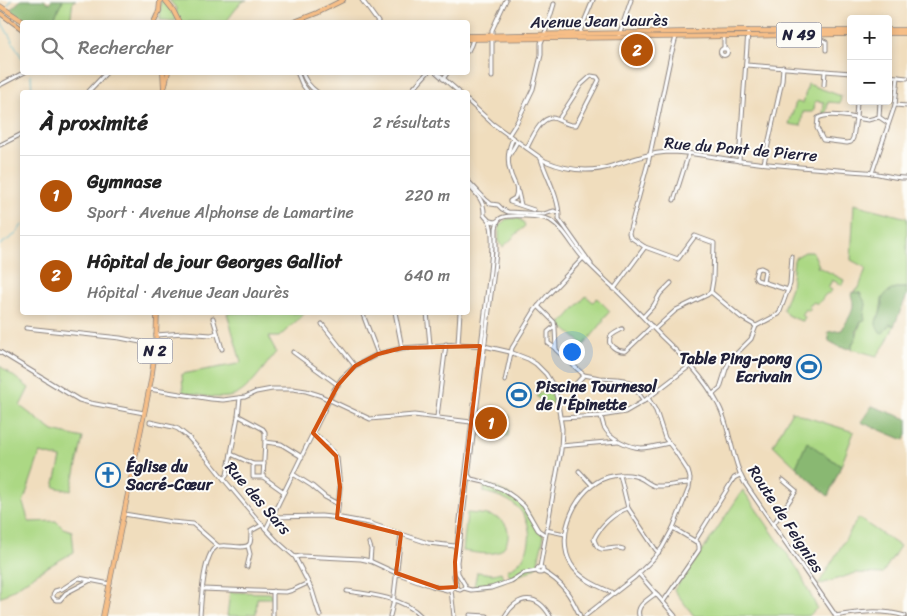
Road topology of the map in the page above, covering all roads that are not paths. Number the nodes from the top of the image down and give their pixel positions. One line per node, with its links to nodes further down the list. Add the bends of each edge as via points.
1 (160, 0): 13 (main road)
2 (165, 0): 14 (main road)
3 (343, 0): 11 (main road)
4 (362, 0): 17 (street)
5 (506, 0): 29 (street)
6 (593, 0): 25 (street)
7 (631, 0): 27 (street)
8 (554, 4): 26 (street)
9 (0, 6): 12 (main road)
10 (0, 13): 18 (main road)
11 (316, 14): 15 (main road); 16 (main road)
12 (21, 20)
13 (155, 20)
14 (178, 20)
15 (302, 20)
16 (307, 20)
17 (377, 20)
18 (20, 28)
19 (907, 31): 20 (main road)
20 (892, 32)
21 (847, 33): 23 (main road, Avenue Jean Jaurès / N 49)
22 (847, 33): 24 (main road, Avenue Jean Jaurès / N 49)
23 (748, 34): 24 (main road, Avenue Jean Jaurès / N 49); 27 (main road, Avenue Jean Jaurès / N 49); 28 (main road, Avenue Jean Jaurès / N 49); 34 (street)
24 (817, 34): 33 (street, via 826,42)
25 (579, 35): 26 (main road, Avenue Jean Jaurès / N 49); 27 (main road, Avenue Jean Jaurès / N 49)
26 (543, 36): 27 (main road, Avenue Jean Jaurès / N 49); 29 (main road, Avenue Jean Jaurès / N 49); 71 (street, via 533,89)
27 (619, 36): 30 (main road, Avenue Jean Jaurès / N 49)
28 (724, 36): 30 (main road, Avenue Jean Jaurès / N 49); 32 (street)
29 (492, 37): 31 (main road, Avenue Jean Jaurès / N 49); 48 (street)
30 (676, 37): 76 (street)
31 (470, 38)
32 (724, 49)
33 (826, 50)
34 (746, 65): 35 (street); 79 (street)
35 (783, 68): 36 (street); 82 (street)
36 (825, 70): 37 (street); 53 (street)
37 (847, 72)
38 (20, 74): 52 (street)
39 (104, 75): 54 (street)
40 (163, 75): 55 (main road)
41 (167, 75): 56 (main road)
42 (299, 75): 57 (street)
43 (303, 75): 58 (street)
44 (425, 75): 59 (street)
45 (439, 75): 51 (street)
46 (446, 75): 51 (street)
47 (892, 76): 49 (street)
48 (492, 77)
49 (898, 77): 50 (street); 62 (street)
50 (907, 78)
51 (443, 79): 60 (street)
52 (0, 84)
53 (824, 85)
54 (90, 90)
55 (164, 90)
56 (164, 90)
57 (306, 90)
58 (315, 90)
59 (412, 90)
60 (456, 90)
61 (470, 103): 71 (street)
62 (894, 104): 65 (street); 69 (street)
63 (857, 105): 67 (street)
64 (880, 105): 66 (street)
65 (907, 106)
66 (879, 116): 67 (street, via 868,120); 69 (street)
67 (856, 118): 67 (street, via 851,142 823,140 817,128 820,116)
68 (558, 120): 68 (street, via 576,125 599,80 597,77 591,76 581,85); 75 (street, via 545,120)
69 (888, 123): 84 (street)
70 (20, 135): 74 (street)
71 (508, 136): 72 (street)
72 (513, 139): 73 (street); 78 (street)
73 (517, 142): 75 (street); 78 (street)
74 (0, 145)
75 (527, 148): 80 (street)
76 (649, 154): 77 (street, Rue du Pont de Pierre); 81 (street, Rue du Pont de Pierre, via 596,169); 103 (street, via 629,233)
77 (689, 154): 79 (street, Rue du Pont de Pierre); 89 (street)
78 (509, 157): 88 (street, via 510,172)
79 (739, 161): 82 (street, Rue du Pont de Pierre)
80 (544, 162): 81 (street, Rue du Pont de Pierre); 83 (street)
81 (552, 164): 83 (street)
82 (764, 164): 84 (street, Rue du Pont de Pierre)
83 (546, 169): 90 (street)
84 (872, 173): 85 (street, Rue du Pont de Pierre)
85 (907, 178)
86 (470, 183): 91 (street)
87 (470, 187): 94 (street)
88 (517, 189): 92 (street); 92 (street, via 515,198 510,201)
89 (674, 200)
90 (556, 201): 96 (street); 97 (street)
91 (491, 204): 93 (street); 94 (street)
92 (522, 206): 95 (street)
93 (502, 209): 96 (street, via 508,212); 98 (street)
94 (485, 210): 101 (street, via 485,218)
95 (534, 210)
96 (552, 212): 97 (street); 99 (street)
97 (558, 213): 100 (street)
98 (500, 219): 99 (street, via 509,216); 101 (street); 131 (street, via 496,228 496,252)
99 (549, 219): 102 (street)
100 (559, 219): 102 (street); 105 (street, Route de Feignies)
101 (489, 221): 131 (street, via 492,251)
102 (555, 222): 105 (street, Route de Feignies)
103 (645, 247): 108 (street); 110 (street, via 678,259 695,236 714,244)
104 (792, 256): 109 (street)
105 (584, 257): 108 (street, Route de Feignies); 111 (street)
106 (763, 282): 106 (street, via 756,280 758,268 765,270); 109 (street)
107 (671, 283): 117 (street)
108 (614, 288): 117 (street, Route de Feignies)
109 (788, 290): 121 (street, via 779,314)
110 (711, 292): 121 (street); 122 (street, via 676,310)
111 (538, 306): 120 (street); 137 (street)
112 (157, 315): 126 (main road, N 2)
113 (363, 315): 138 (street)
114 (396, 315): 132 (street)
115 (427, 315): 130 (street)
116 (460, 315): 129 (street)
117 (643, 317): 122 (street, Route de Feignies)
118 (213, 318): 125 (street)
119 (322, 324): 140 (street)
120 (555, 326): 134 (street); 134 (street, via 548,332 548,344)
121 (756, 326): 146 (street, via 751,339 730,360 720,388)
122 (654, 327): 124 (street, via 622,352 610,341); 139 (street, Route de Feignies)
123 (26, 328): 127 (street)
124 (622, 329)
125 (217, 334): 126 (street); 133 (street)
126 (156, 335): 127 (main road, N 2)
127 (156, 344): 145 (main road, N 2)
128 (446, 344): 129 (street); 130 (street); 154 (street)
129 (458, 344): 131 (street)
130 (430, 345): 132 (street)
131 (482, 346): 137 (street); 157 (street)
132 (402, 348): 138 (street)
133 (222, 349)
134 (556, 350): 141 (street)
135 (0, 352): 151 (street, via 79,400)
136 (293, 352): 143 (street)
137 (510, 352): 142 (street); 155 (street, via 528,359 546,374 556,393)
138 (378, 354): 140 (street)
139 (691, 365): 146 (street, Route de Feignies); 148 (street)
140 (355, 366): 143 (street)
141 (584, 375): 144 (street); 150 (street, via 624,380 632,384)
142 (505, 381)
143 (338, 384): 149 (street)
144 (573, 387)
145 (149, 390): 147 (street, via 210,399); 151 (main road, N 2)
146 (712, 395): 170 (street, Route de Feignies, via 722,412)
147 (240, 398): 149 (street, via 283,388 306,391); 152 (street)
148 (648, 398): 150 (street); 161 (street)
149 (329, 400): 154 (street, via 370,419 414,415); 158 (street)
150 (644, 401): 153 (street, via 626,412)
151 (144, 413): 181 (main road, N 2)
152 (238, 416): 160 (street, via 263,429); 163 (street)
153 (601, 416): 155 (street); 159 (street, via 604,427)
154 (437, 417): 157 (street)
155 (560, 418): 162 (street)
156 (150, 422): 174 (street, Rue des Sars, via 178,429)
157 (473, 422): 168 (street); 172 (street)
158 (313, 433): 164 (street); 179 (street, via 336,455 340,487)
159 (618, 441): 161 (street, via 642,448); 162 (street)
160 (265, 442): 164 (street, via 279,443); 166 (street)
161 (668, 443): 176 (street, via 687,469)
162 (561, 446): 189 (street)
163 (231, 454): 165 (street); 174 (street)
164 (302, 457): 169 (street)
165 (253, 464): 166 (street); 173 (street, via 253,477)
166 (264, 464): 173 (street)
167 (579, 471): 177 (street)
168 (465, 472): 172 (street); 212 (street, via 454,576)
169 (293, 474): 178 (street); 179 (street)
170 (740, 474): 185 (street, Route de Feignies); 192 (street, via 734,478)
171 (620, 475): 176 (street, via 637,476 656,486); 177 (street); 180 (street)
172 (468, 476): 186 (street, via 502,489 515,498 524,506); 208 (street, via 457,567)
173 (263, 477): 178 (street)
174 (224, 479): 184 (street, Rue des Sars)
175 (783, 480): 185 (street, via 796,491)
176 (690, 483): 187 (street)
177 (592, 485): 191 (street, via 577,501)
178 (284, 492): 182 (street)
179 (338, 504): 183 (street)
180 (628, 508): 197 (street, via 613,516 594,539 602,550); 198 (street)
181 (124, 514): 194 (street, via 193,524); 211 (main road, N 2)
182 (273, 517): 183 (street); 188 (street)
183 (337, 518): 190 (street, via 369,523)
184 (262, 525): 188 (street, Rue des Sars); 195 (street, via 251,531)
185 (773, 525): 240 (street, Route de Feignies)
186 (536, 527): 189 (street); 189 (street, via 540,532)
187 (673, 528): 192 (street); 198 (street)
188 (266, 529): 199 (street, Rue des Sars)
189 (545, 530): 191 (street); 202 (street)
190 (401, 534): 196 (street, via 428,543); 205 (street)
191 (564, 534): 221 (street, via 566,554 572,566 585,578)
192 (695, 541): 224 (street, via 700,546 699,550)
193 (369, 543): 200 (street)
194 (218, 546): 195 (street); 215 (street, via 210,556)
195 (248, 546): 201 (street)
196 (455, 546)
197 (623, 549)
198 (659, 552): 206 (street)
199 (295, 557): 200 (street); 209 (street, Rue des Sars)
200 (370, 561): 205 (street)
201 (247, 567)
202 (540, 567): 203 (street); 204 (street)
203 (537, 571): 204 (street); 213 (street, via 491,588)
204 (542, 571): 236 (street, via 563,585)
205 (396, 573): 216 (street); 223 (street)
206 (639, 574): 220 (street); 221 (street)
207 (89, 581): 210 (street); 214 (street, via 79,578); 222 (street)
208 (463, 581): 212 (street); 213 (street)
209 (308, 582): 217 (street, via 294,590); 229 (street, Rue des Sars)
210 (102, 583): 211 (street); 219 (street)
211 (110, 584): 219 (main road, N 2)
212 (456, 585): 213 (street, via 459,589); 216 (street)
213 (464, 588)
214 (59, 589): 222 (street); 222 (street, via 53,593 54,599 60,600)
215 (202, 589): 217 (street); 227 (street)
216 (451, 590): 232 (street)
217 (273, 591): 228 (street)
218 (347, 591): 223 (street)
219 (108, 592): 226 (main road, N 2)
220 (656, 593): 224 (street); 238 (street, via 638,609)
221 (613, 594): 237 (street)
222 (64, 595)
223 (393, 601): 230 (street); 231 (street, via 414,609)
224 (663, 602): 239 (street)
225 (470, 615): 233 (street)
226 (103, 616)
227 (200, 616)
228 (273, 616)
229 (320, 616)
230 (390, 616)
231 (421, 616)
232 (454, 616)
233 (487, 616)
234 (505, 616): 235 (street, via 519,601 532,600 544,606)
235 (550, 616)
236 (580, 616)
237 (585, 616)
238 (639, 616)
239 (675, 616)
240 (836, 616): 241 (street, via 867,611)
241 (905, 616)

